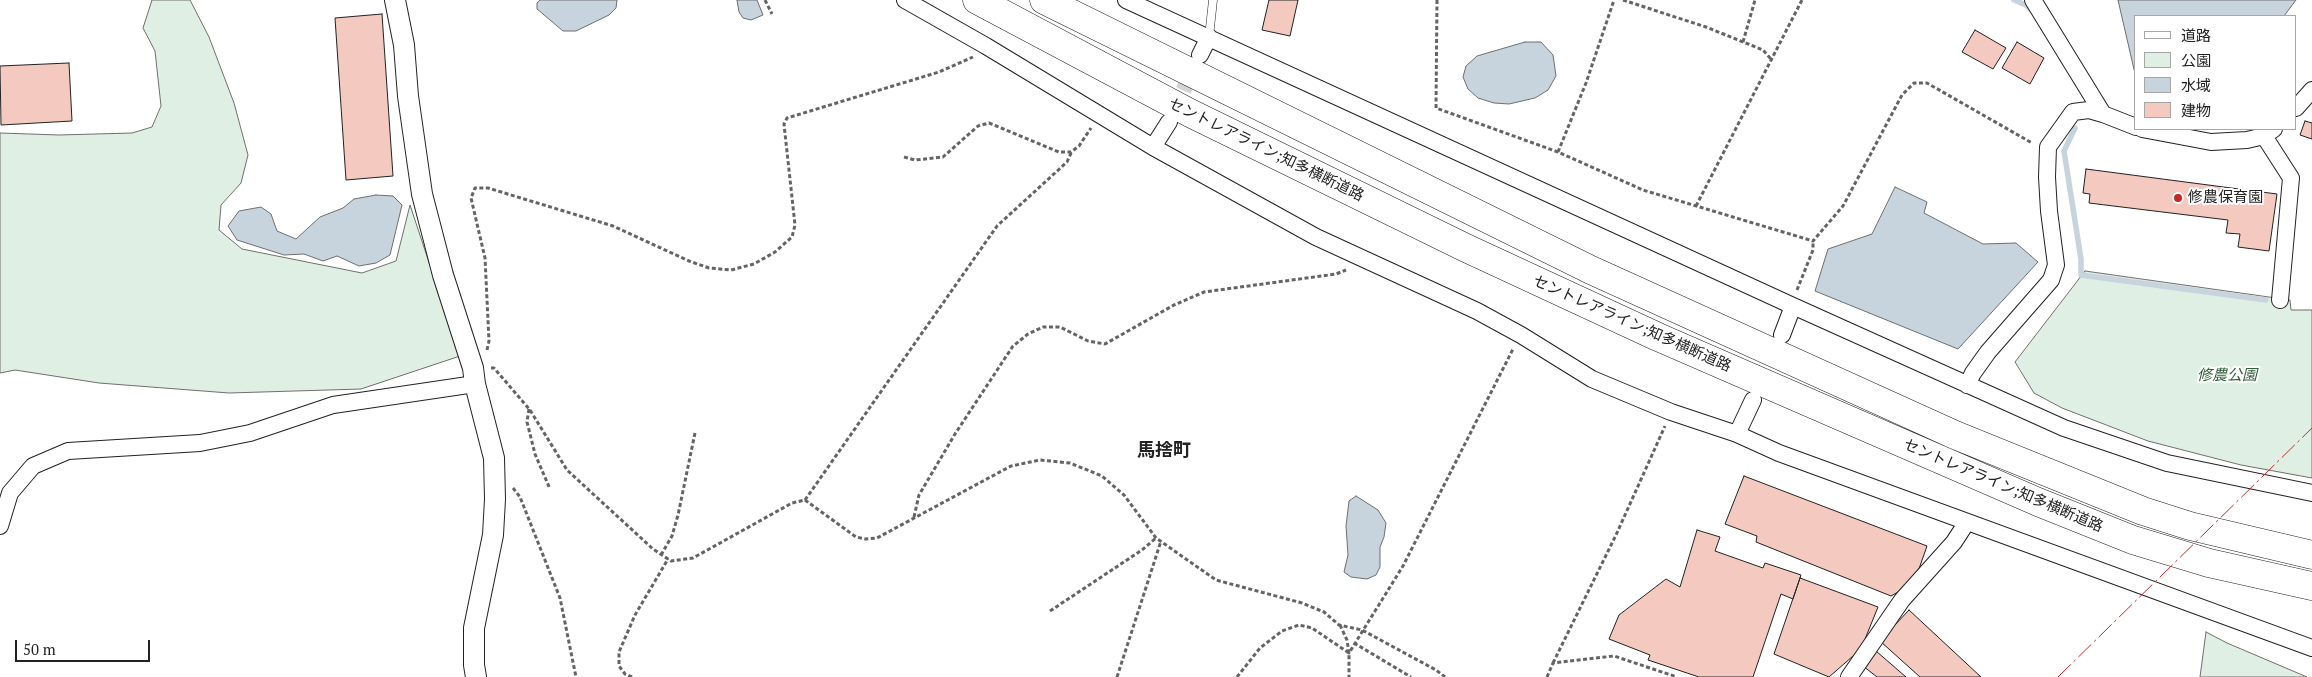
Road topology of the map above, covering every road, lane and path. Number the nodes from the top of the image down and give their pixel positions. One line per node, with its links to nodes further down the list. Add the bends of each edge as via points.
1 (395, 0): 40 (street, via 404,45 422,194 443,275)
2 (765, 0): 14 (path)
3 (905, 0): 17 (street)
4 (977, 0): 52 (highway, セントレアライン;知多横断道路, via 1190,114 1466,248 1658,337)
5 (1044, 0): 51 (highway, セントレアライン;知多横断道路, via 1600,274 1955,435)
6 (1126, 0): 15 (street)
7 (1213, 0): 15 (lane)
8 (1437, 0): 31 (path, via 1436,108)
9 (1614, 0): 31 (path, via 1586,84)
10 (1623, 0): 16 (path)
11 (1755, 0): 16 (path)
12 (1802, 0): 19 (path)
13 (2033, 0): 23 (street)
14 (772, 14)
15 (1209, 37): 18 (street); 37 (street)
16 (1743, 42): 19 (path, via 1762,50)
17 (986, 46): 22 (street); 40 (path, via 970,59 939,72 787,118 784,124 795,225 792,237 754,264 730,270 709,268 613,226 488,188 474,188 471,198 485,258 489,341)
18 (1200, 55)
19 (1771, 59): 33 (path)
20 (2312, 90): 21 (street)
21 (2297, 107)
22 (1098, 114): 28 (street); 30 (path, via 1087,136)
23 (2103, 114): 25 (street); 29 (street, via 2089,110 2073,112)
24 (1169, 122): 28 (street)
25 (2134, 125)
26 (2147, 130): 27 (street, via 2211,142 2247,140)
27 (2269, 132): 36 (street, via 2291,178)
28 (1153, 147): 35 (street, via 1316,238)
29 (2048, 147): 34 (path, via 2040,147 1927,84 1914,83 1902,95 1843,206); 41 (street, via 2048,203 2056,265 2051,280 1988,352)
30 (1072, 151): 32 (path, via 1059,152 989,123 978,126 943,157); 50 (path, via 1067,162 997,226)
31 (1558, 152): 33 (path, via 1643,190)
32 (904, 158)
33 (1696, 206): 34 (path)
34 (1813, 241): 37 (path, via 1813,250)
35 (1358, 257): 38 (street); 53 (path, via 1349,268 1336,274 1204,292 1105,344 1088,342 1060,327 1044,327 1028,334 1013,346 955,434 919,495)
36 (2280, 300)
37 (1793, 306): 39 (street); 41 (street)
38 (1521, 335): 44 (street, via 1592,379); 66 (path, via 1403,566)
39 (1782, 335)
40 (477, 373): 43 (path, via 494,368); 47 (street); 55 (street, via 333,405 250,433 200,443 68,451 33,466 10,493)
41 (1967, 385): 49 (street, via 2064,428 2167,462)
42 (1753, 400): 46 (street)
43 (529, 408): 48 (path, via 527,422 534,454); 60 (path, via 567,470)
44 (1671, 412): 46 (street); 70 (path, via 1616,535)
45 (696, 433): 60 (path, via 672,536)
46 (1737, 434): 54 (street, via 1779,453)
47 (494, 458): 71 (street, via 493,535 474,628); 72 (path, via 520,497 560,598)
48 (550, 489)
49 (2312, 493)
50 (804, 500): 53 (path, via 856,537 866,539 877,538); 61 (path, via 792,503 693,558)
51 (2143, 511): 57 (highway, via 2163,506); 59 (highway, セントレアライン;知多横断道路, via 2209,531)
52 (2072, 517): 62 (highway, セントレアライン;知多横断道路, via 2209,563); 63 (highway, via 2087,540 2200,576)
53 (914, 518): 56 (path, via 1011,466 1040,460 1070,463 1102,476 1124,495)
54 (1967, 522): 68 (street); 81 (street, via 1954,542 1902,600)
55 (0, 526)
56 (1156, 538): 58 (path); 64 (path)
57 (2312, 539)
58 (1161, 541): 65 (path, via 1216,580 1302,603 1324,612); 74 (path)
59 (2312, 554)
60 (661, 555): 61 (path)
61 (668, 559): 73 (path, via 635,615 619,652 619,666)
62 (2312, 586)
63 (2312, 604)
64 (1050, 611)
65 (1339, 625): 66 (path); 69 (path)
66 (1362, 630): 67 (path); 78 (path)
67 (1354, 644): 69 (path); 77 (path)
68 (2312, 648)
69 (1349, 653): 75 (path, via 1312,628 1299,625 1282,631 1260,648); 76 (path)
70 (1553, 663): 79 (path); 80 (path, via 1614,656)
71 (476, 677)
72 (576, 677)
73 (632, 677)
74 (1117, 677)
75 (1237, 677)
76 (1349, 677)
77 (1411, 677)
78 (1445, 677)
79 (1547, 677)
80 (1677, 677)
81 (1850, 677)

